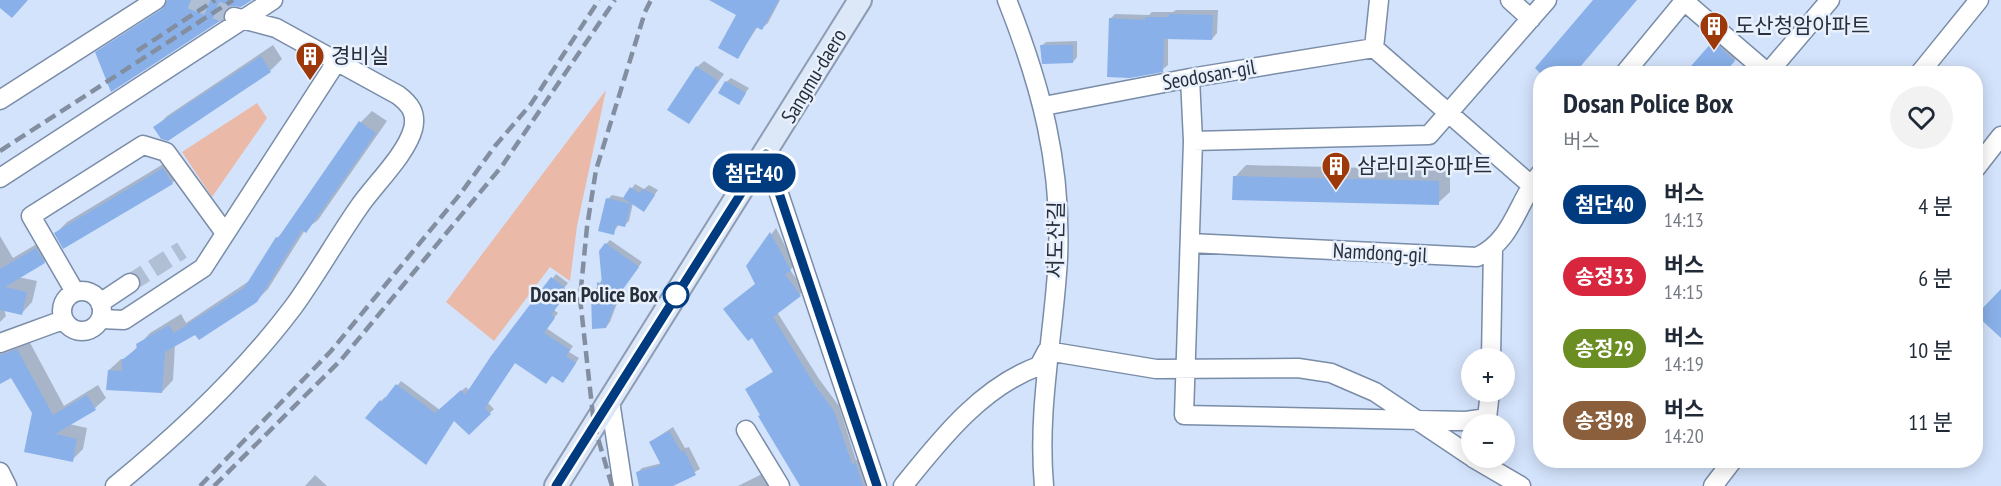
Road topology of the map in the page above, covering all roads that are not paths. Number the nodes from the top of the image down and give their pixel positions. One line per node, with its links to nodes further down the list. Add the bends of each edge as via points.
1 (156, 0): 20 (street)
2 (273, 0): 11 (street)
3 (860, 0): 25 (main road, Sangmu-daero)
4 (1007, 0): 21 (street, 서도산길)
5 (1379, 0): 13 (street)
6 (1510, 0): 12 (street)
7 (1547, 0): 12 (street)
8 (1684, 0): 15 (street); 16 (street)
9 (1830, 0): 17 (street)
10 (1980, 0): 18 (street)
11 (239, 18): 14 (street, via 276,28); 27 (street)
12 (1532, 19): 22 (street)
13 (1374, 48): 19 (street, Seodosan-gil); 22 (street)
14 (337, 60): 30 (street); 50 (street, via 408,102 414,118 408,141 294,305 247,364 161,448)
15 (1630, 66)
16 (1760, 66)
17 (1774, 66)
18 (1926, 66)
19 (1190, 78): 21 (street, Seodosan-gil); 23 (street)
20 (0, 100)
21 (1044, 106): 39 (street, 서도산길, via 1053,156 1058,258)
22 (1450, 113): 23 (street, via 1429,135); 28 (street)
23 (1193, 141): 31 (street)
24 (1999, 142): 26 (street)
25 (766, 154): 41 (main road, Sangmu-daero); 54 (street)
26 (1983, 160)
27 (0, 178)
28 (1533, 181)
29 (1533, 190): 32 (street)
30 (225, 233): 34 (street, via 166,152 143,145 31,216); 35 (street, via 203,268 124,320)
31 (1190, 243): 32 (street, Namdong-gil, via 1477,258); 40 (street)
32 (1493, 249): 38 (street)
33 (130, 284): 35 (street)
34 (75, 292): 35 (street, via 88,292); 36 (street, via 64,300)
35 (100, 311): 36 (street, via 97,325 85,332 72,329)
36 (63, 320): 37 (street)
37 (0, 343)
38 (1491, 348)
39 (1047, 351): 40 (street); 55 (street, via 1039,366 1010,379 952,428); 56 (street, 서도산길)
40 (1184, 371): 43 (street, via 1298,368 1331,373 1375,392); 43 (street, via 1184,415)
41 (610, 400): 51 (main road, Sangmu-daero); 52 (street)
42 (1489, 402): 43 (street, via 1487,418)
43 (1414, 420): 45 (street)
44 (746, 430): 53 (street)
45 (1461, 450)
46 (1491, 468): 57 (street)
47 (1728, 468): 58 (street)
48 (0, 472): 49 (street)
49 (7, 486)
50 (115, 486)
51 (556, 486)
52 (623, 486)
53 (780, 486)
54 (877, 486)
55 (903, 486)
56 (1044, 486)
57 (1521, 486)
58 (1713, 486)

